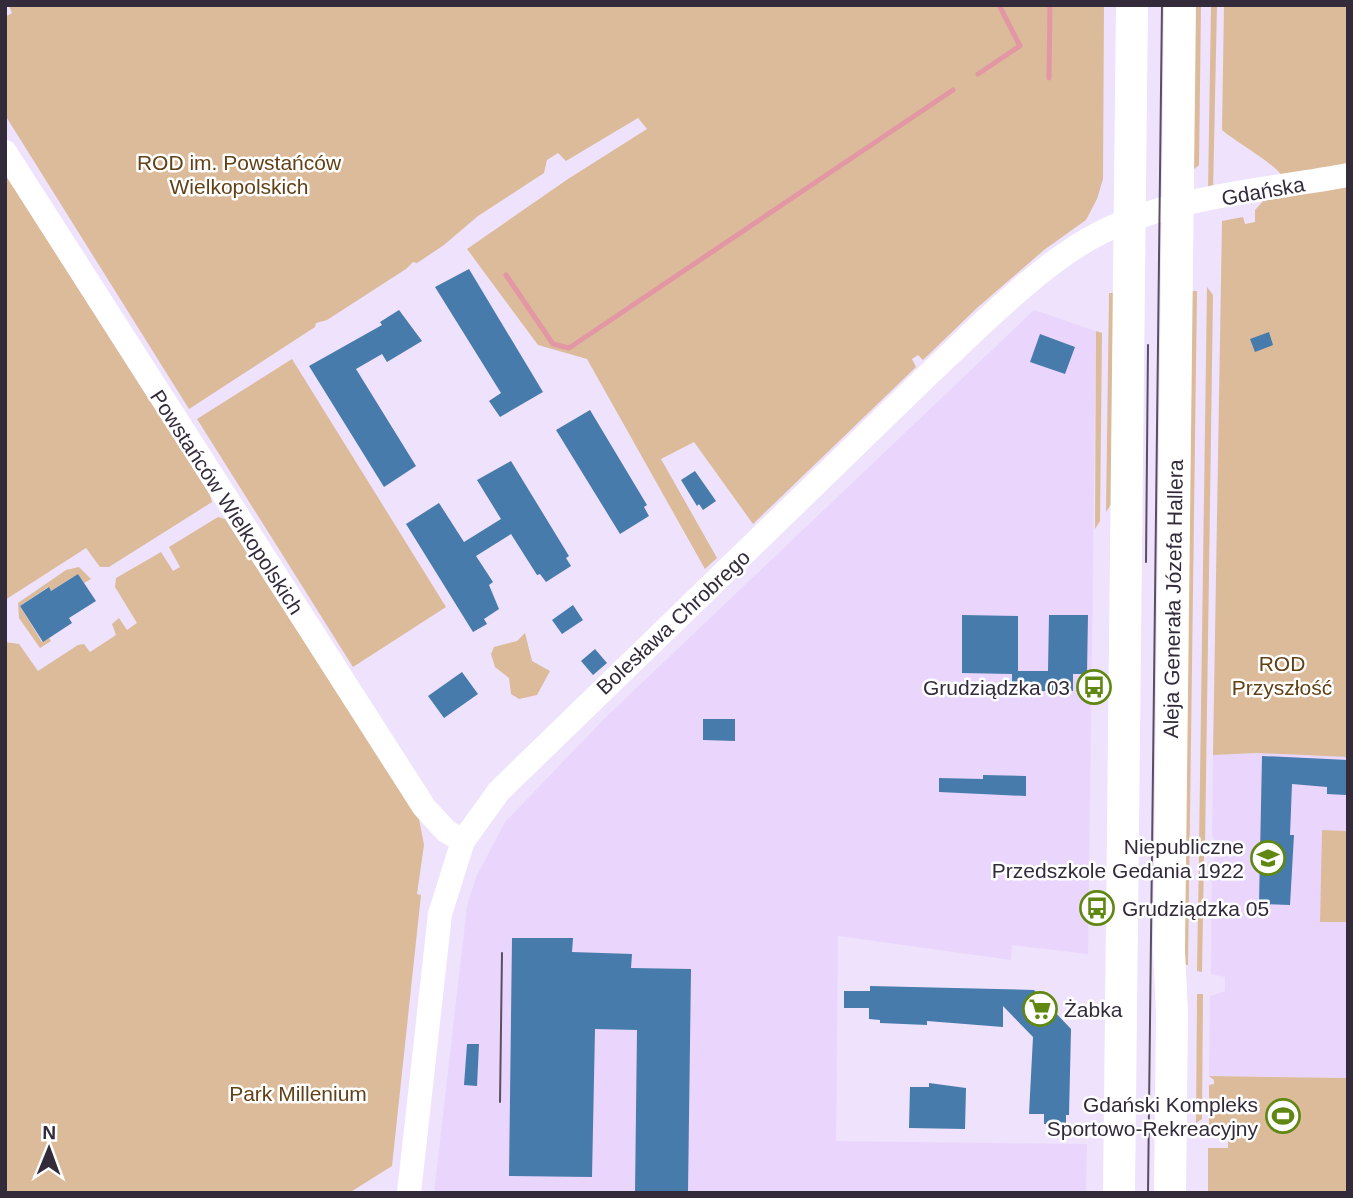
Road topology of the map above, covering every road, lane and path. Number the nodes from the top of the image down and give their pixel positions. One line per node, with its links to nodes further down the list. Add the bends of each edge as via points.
1 (1132, 5): 6 (main road)
2 (1180, 5): 5 (main road, Aleja Generała Józefa Hallera)
3 (5, 152): 11 (street, Powstańców Wielkopolskich, via 424,807 446,831)
4 (1348, 175): 5 (street, Gdańska)
5 (1178, 206): 6 (street, Bolesława Chrobrego); 8 (main road, Aleja Generała Józefa Hallera)
6 (1130, 220): 7 (main road); 11 (street, Bolesława Chrobrego, via 1084,242 988,318 499,791)
7 (1124, 758): 8 (main road); 9 (main road)
8 (1171, 758): 10 (main road, Aleja Generała Józefa Hallera)
9 (1124, 818): 10 (main road); 13 (main road)
10 (1170, 820): 14 (main road, Aleja Generała Józefa Hallera)
11 (463, 841): 12 (street, Bolesława Chrobrego, via 440,914)
12 (409, 1193)
13 (1119, 1193)
14 (1170, 1193)

